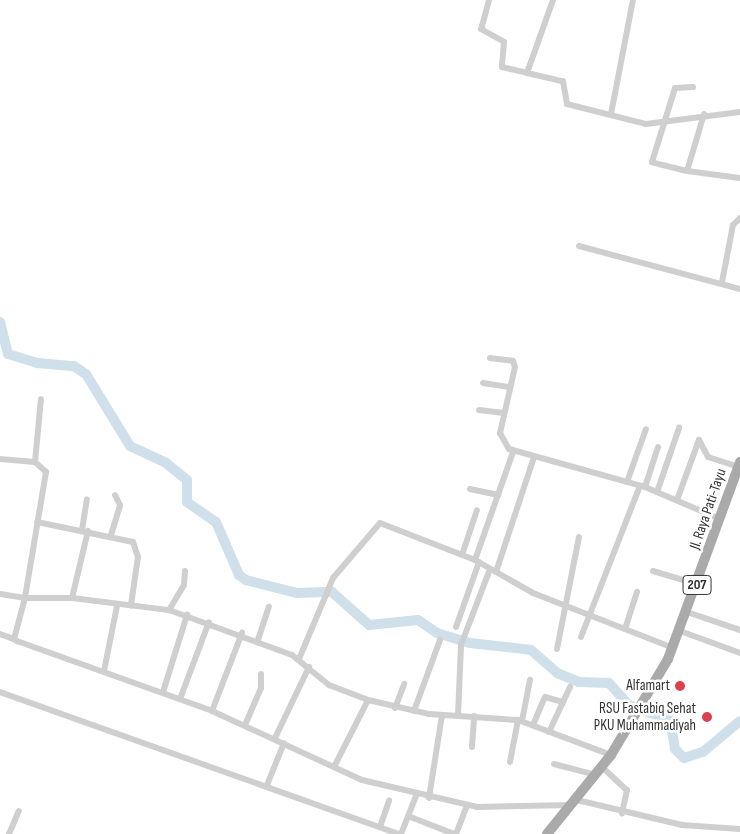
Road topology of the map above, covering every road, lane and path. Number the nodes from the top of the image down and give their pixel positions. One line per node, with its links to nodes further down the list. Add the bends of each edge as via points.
1 (489, 0): 4 (street, via 481,29 504,42 502,67)
2 (553, 0): 4 (street)
3 (633, 0): 7 (street)
4 (527, 73): 7 (street, via 564,82 567,104)
5 (693, 87): 9 (street, via 676,88)
6 (740, 112): 8 (street)
7 (611, 114): 9 (street, via 628,122)
8 (704, 114): 9 (street); 10 (street)
9 (666, 124): 10 (street, via 652,162)
10 (687, 171): 11 (street)
11 (740, 178)
12 (740, 218): 14 (street, via 733,225)
13 (579, 246): 14 (street)
14 (722, 282): 15 (street)
15 (740, 289)
16 (490, 358): 18 (street, via 515,363)
17 (483, 383): 18 (street)
18 (508, 387): 21 (street)
19 (41, 399): 28 (street)
20 (479, 410): 21 (street)
21 (504, 413): 25 (street, via 501,438)
22 (679, 428): 33 (street)
23 (646, 430): 30 (street)
24 (658, 447): 31 (street)
25 (513, 452): 26 (street); 35 (street)
26 (534, 456): 30 (street); 46 (street)
27 (0, 459): 28 (street)
28 (35, 462): 40 (street, via 46,472)
29 (739, 465): 37 (street, via 708,458 699,440); 39 (main road, Jl. Raya Pati-Tayu / 207)
30 (627, 482): 31 (street)
31 (643, 487): 33 (street); 60 (street)
32 (470, 489): 35 (street)
33 (657, 492): 37 (street)
34 (115, 495): 42 (street, via 120,504)
35 (498, 495): 45 (street)
36 (87, 499): 41 (street)
37 (677, 500): 39 (street)
38 (476, 510): 44 (street)
39 (720, 519): 49 (main road, Jl. Raya Pati-Tayu / 207)
40 (37, 522): 41 (street); 52 (street)
41 (85, 530): 42 (street); 53 (street)
42 (111, 535): 54 (street, via 133,542 138,551)
43 (579, 537): 55 (street)
44 (462, 555): 45 (street); 76 (street, via 380,523 333,578)
45 (477, 561): 46 (street); 63 (street)
46 (493, 570): 55 (street); 92 (street, via 462,641)
47 (185, 571): 58 (street, via 184,585)
48 (653, 571): 49 (street)
49 (697, 584): 59 (main road, Jl. Raya Pati-Tayu / 207)
50 (637, 592): 64 (street)
51 (0, 594): 52 (street)
52 (25, 598): 53 (street); 70 (street)
53 (72, 598): 56 (street)
54 (131, 605): 56 (street); 58 (street)
55 (563, 605): 60 (street); 74 (street)
56 (117, 606): 78 (street)
57 (269, 607): 71 (street)
58 (170, 610): 61 (street)
59 (687, 612): 65 (street); 66 (main road, Jl. Raya Pati-Tayu / 207)
60 (589, 614): 64 (street); 69 (street)
61 (187, 615): 62 (street); 84 (street)
62 (209, 622): 67 (street); 85 (street)
63 (456, 627)
64 (625, 629): 73 (street)
65 (740, 630)
66 (680, 631): 73 (main road, Jl. Raya Pati-Tayu / 207); 75 (street)
67 (242, 633): 71 (street); 89 (street)
68 (0, 634): 70 (street)
69 (581, 637)
70 (14, 638): 78 (street)
71 (258, 640): 76 (street)
72 (440, 640): 90 (street)
73 (673, 648): 101 (main road, Jl. Raya Pati-Tayu / 207)
74 (558, 649)
75 (740, 653)
76 (299, 659): 77 (street)
77 (309, 668): 86 (street, via 328,685); 98 (street)
78 (104, 671): 84 (street)
79 (261, 674): 95 (street, via 261,688)
80 (530, 680): 94 (street)
81 (404, 684): 88 (street)
82 (570, 687): 87 (street)
83 (0, 692): 106 (street)
84 (163, 692): 85 (street)
85 (180, 699): 89 (street)
86 (368, 700): 88 (street); 104 (street)
87 (563, 702): 96 (street, via 545,697); 97 (street)
88 (395, 708): 90 (street)
89 (212, 711): 95 (street)
90 (414, 711): 91 (street)
91 (442, 715): 92 (street); 108 (street)
92 (458, 715): 93 (street)
93 (474, 716): 94 (street); 100 (street)
94 (520, 720): 96 (street); 102 (street)
95 (245, 725): 98 (street)
96 (533, 725): 97 (street)
97 (549, 732): 101 (street)
98 (274, 738): 99 (street)
99 (284, 743): 104 (street); 106 (street)
100 (472, 747)
101 (611, 755): 105 (main road)
102 (510, 762)
103 (554, 764): 105 (street)
104 (334, 767): 107 (street)
105 (599, 771): 110 (main road); 113 (street, via 627,790)
106 (267, 786): 115 (street)
107 (416, 796): 108 (street); 114 (street)
108 (429, 798): 111 (street)
109 (389, 801): 115 (street)
110 (575, 802): 111 (street); 113 (street); 121 (main road)
111 (467, 806): 120 (street)
112 (19, 811): 118 (street)
113 (622, 813): 116 (street, via 682,825)
114 (408, 816): 119 (street); 120 (street)
115 (380, 827): 119 (street)
116 (727, 828): 117 (street); 122 (street)
117 (740, 829)
118 (9, 834)
119 (400, 834)
120 (455, 834)
121 (547, 834)
122 (740, 834)

